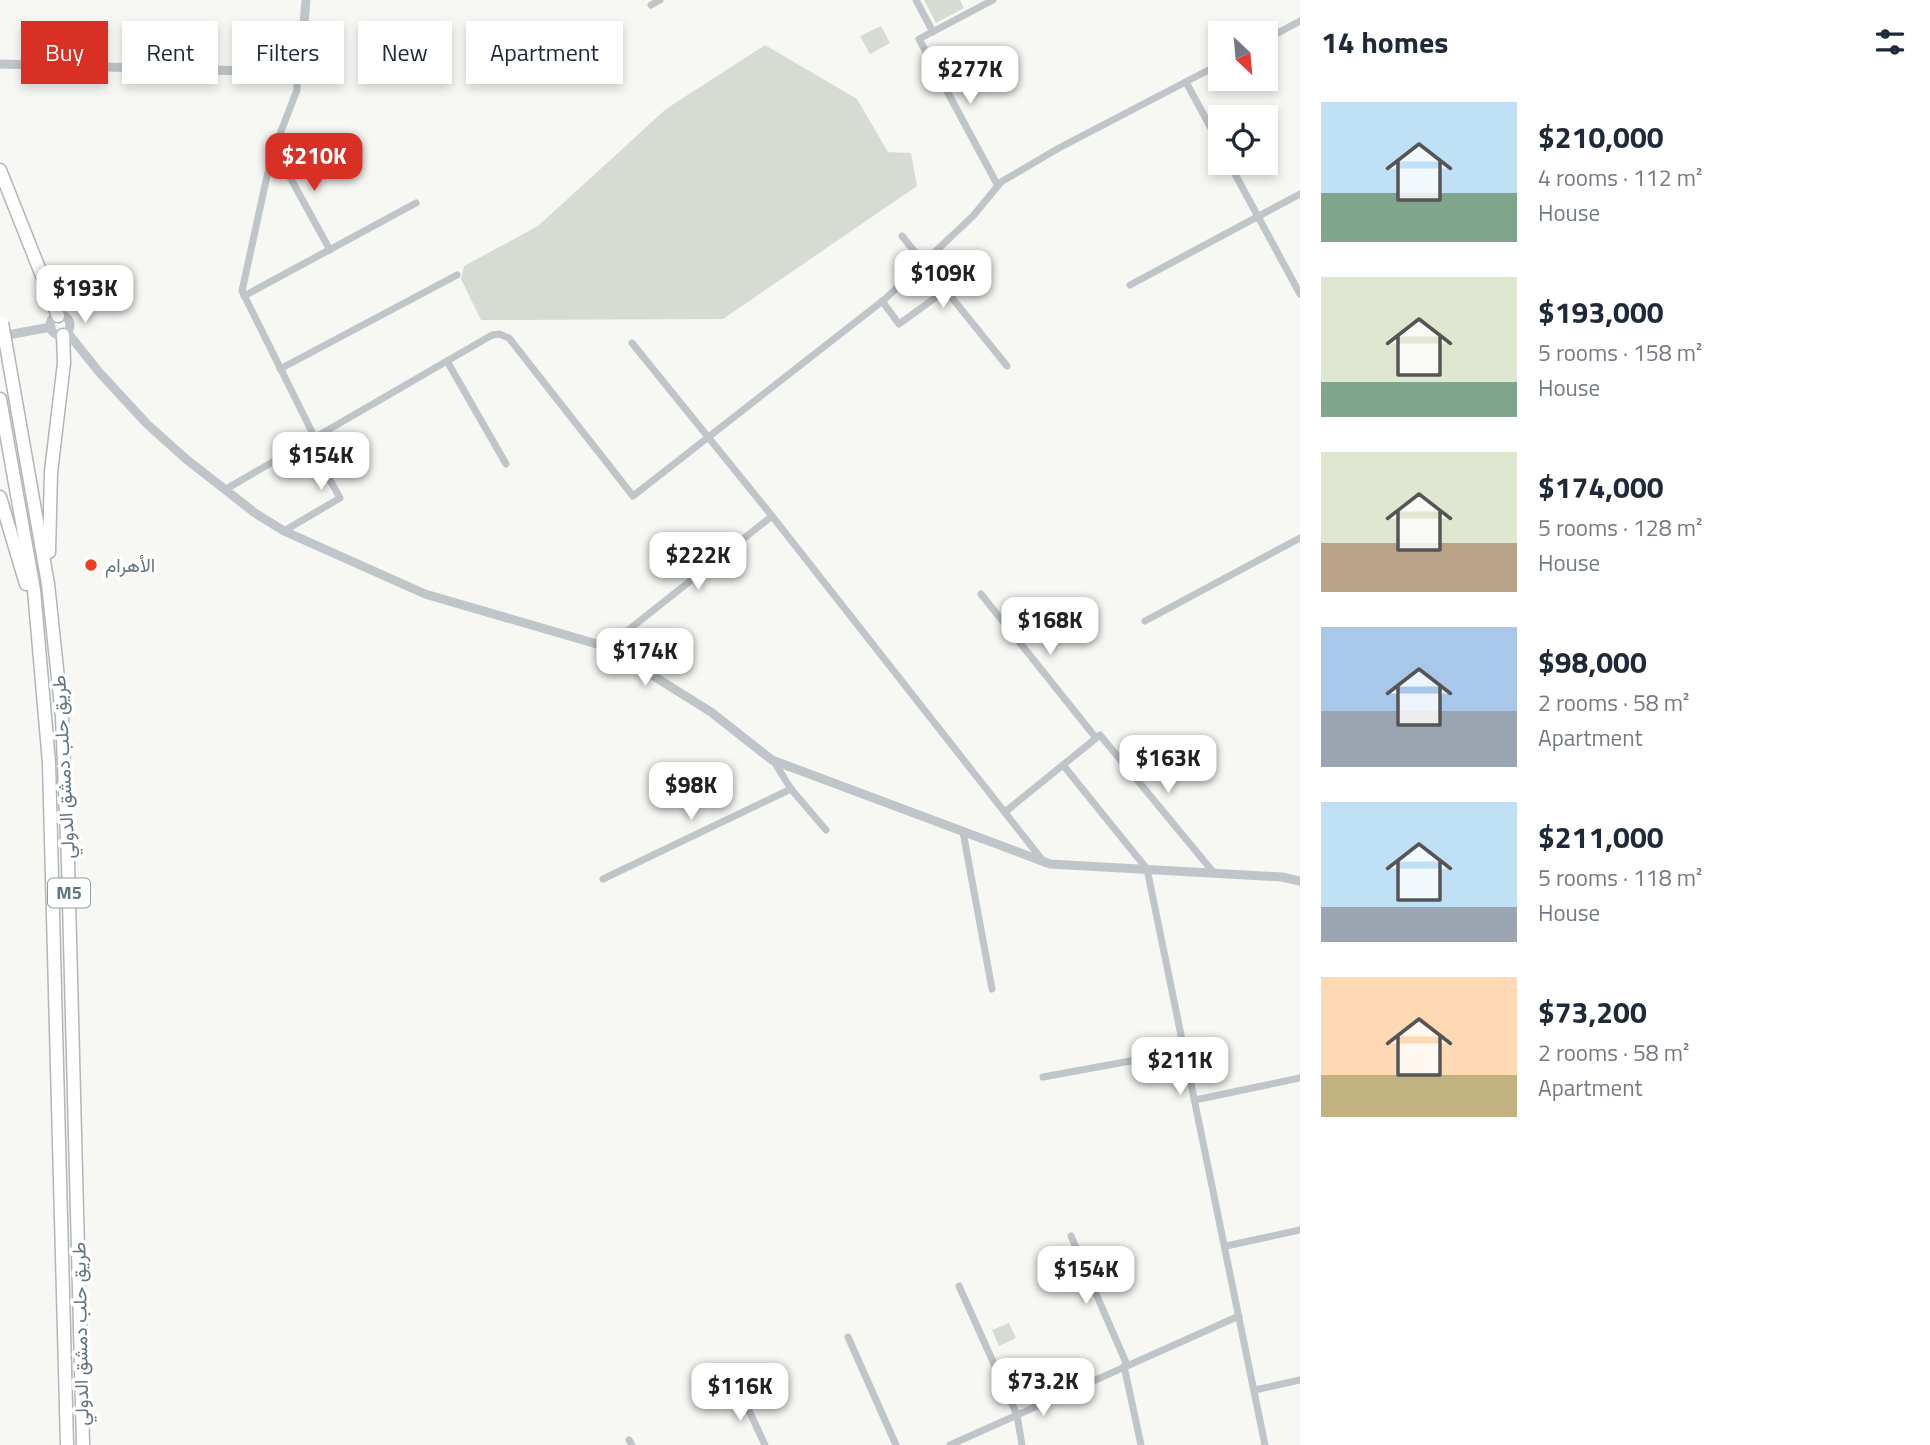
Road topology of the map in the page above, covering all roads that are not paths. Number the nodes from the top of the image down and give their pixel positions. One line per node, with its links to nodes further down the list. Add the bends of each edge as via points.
1 (306, 0): 6 (street)
2 (660, 0): 5 (street)
3 (916, 0): 8 (street)
4 (993, 0): 8 (street)
5 (650, 5)
6 (305, 21)
7 (1300, 21): 9 (street)
8 (933, 32): 19 (street, via 919,39)
9 (1278, 33)
10 (0, 64): 12 (street)
11 (1208, 70): 13 (street)
12 (232, 72)
13 (1186, 82): 15 (street); 19 (street, via 1059,148)
14 (297, 84): 16 (street)
15 (1208, 123)
16 (275, 150): 24 (street); 30 (street)
17 (0, 170): 32 (highway)
18 (1236, 175): 22 (street)
19 (998, 186): 25 (street)
20 (1300, 194): 22 (street)
21 (416, 204): 24 (street)
22 (1258, 216): 27 (street); 29 (street)
23 (902, 236): 25 (street)
24 (330, 250): 30 (street)
25 (924, 263): 28 (street); 31 (street)
26 (457, 275): 38 (street)
27 (1130, 285)
28 (946, 290): 31 (street, via 899,324); 37 (street)
29 (1300, 294)
30 (244, 296): 38 (street)
31 (882, 301): 41 (street)
32 (54, 321): 33 (street); 34 (street, via 55,333); 34 (street, via 64,316 69,320)
33 (2, 330): 48 (highway, طريق حلب دمشق الدولي / M5)
34 (65, 333): 43 (street, via 147,424); 48 (highway, via 51,472)
35 (632, 343): 41 (street)
36 (447, 361): 40 (street); 41 (street, via 492,335 509,338 633,496); 42 (street)
37 (1006, 366)
38 (280, 369): 40 (street)
39 (0, 399): 50 (highway, طريق حلب دمشق الدولي / M5)
40 (311, 438): 43 (street); 46 (street, via 340,498)
41 (709, 438): 45 (street)
42 (506, 464)
43 (226, 489): 46 (street)
44 (0, 497): 50 (highway)
45 (772, 516): 52 (street); 57 (street)
46 (284, 531): 52 (street, via 425,594)
47 (1300, 538): 51 (street)
48 (48, 584): 82 (highway, طريق حلب دمشق الدولي / M5, via 65,775)
49 (981, 594): 53 (street)
50 (37, 620): 81 (highway, طريق حلب دمشق الدولي / M5, via 54,868)
51 (1145, 621)
52 (607, 648): 54 (street, via 710,712)
53 (1096, 738): 55 (street); 62 (street, via 1100,736)
54 (772, 760): 56 (street); 59 (street)
55 (1063, 765): 57 (street); 61 (street)
56 (791, 789): 58 (street); 63 (street)
57 (1005, 812): 60 (street)
58 (826, 830)
59 (963, 832): 60 (street); 65 (street)
60 (1044, 862): 61 (street)
61 (1147, 869): 62 (street); 66 (street)
62 (1214, 873): 64 (street)
63 (603, 879)
64 (1300, 881)
65 (992, 989)
66 (1185, 1051): 67 (street); 69 (street)
67 (1043, 1077)
68 (1300, 1079): 69 (street)
69 (1195, 1100): 72 (street)
70 (1300, 1230): 72 (street)
71 (1071, 1236): 76 (street)
72 (1226, 1246): 74 (street)
73 (959, 1286): 80 (street)
74 (1239, 1317): 76 (street); 79 (street)
75 (848, 1337): 84 (street)
76 (1126, 1366): 80 (street); 87 (street)
77 (1300, 1380): 79 (street)
78 (740, 1389): 83 (street)
79 (1255, 1390): 88 (street)
80 (1017, 1415): 85 (street); 86 (street)
81 (66, 1445)
82 (83, 1445)
83 (765, 1445)
84 (897, 1445)
85 (950, 1445)
86 (1022, 1445)
87 (1141, 1445)
88 (1265, 1445)

